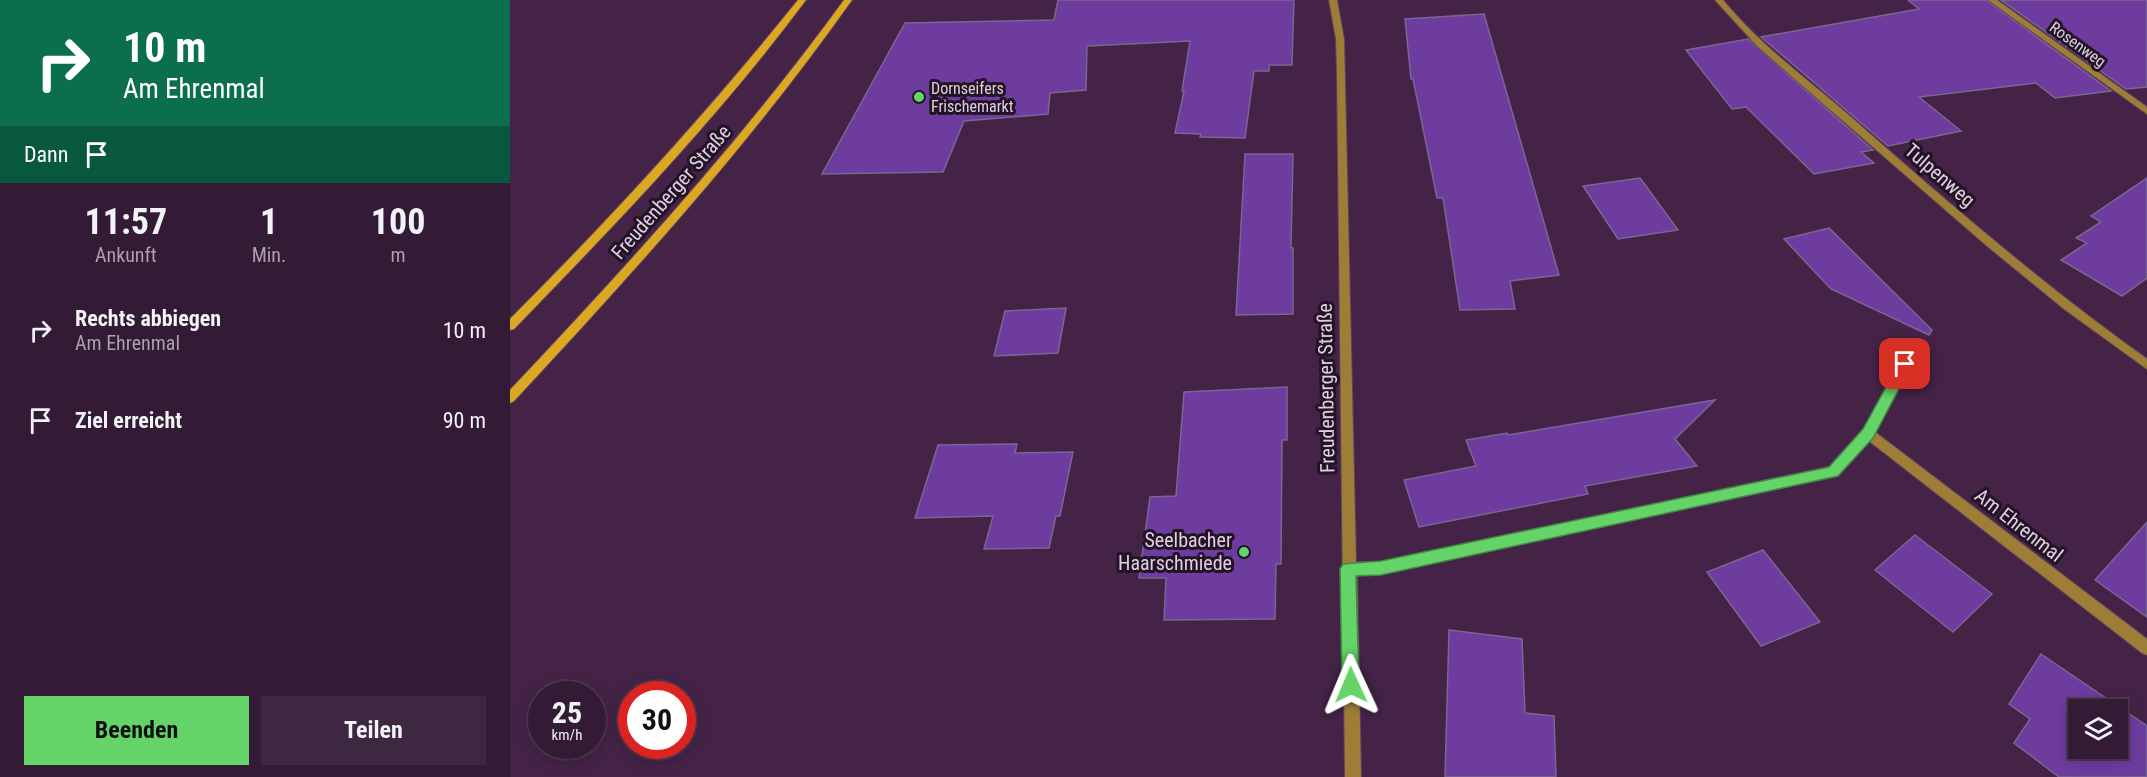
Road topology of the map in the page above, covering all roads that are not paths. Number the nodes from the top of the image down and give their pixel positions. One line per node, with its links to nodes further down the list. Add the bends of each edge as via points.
1 (802, 0): 7 (main road, Freudenberger Straße, via 695,130)
2 (848, 0): 10 (main road, Freudenberger Straße, via 752,130 613,289)
3 (1333, 0): 12 (street, Freudenberger Straße, via 1341,74)
4 (1719, 0): 9 (street, Tulpenweg, via 1756,38 1989,242 2102,334)
5 (1992, 0): 6 (street, Rosenweg)
6 (2147, 111)
7 (510, 326)
8 (1905, 364): 11 (street)
9 (2147, 365)
10 (510, 398)
11 (1868, 434): 12 (street, via 1833,472 1381,568); 13 (street, Am Ehrenmal)
12 (1348, 569): 14 (street, Freudenberger Straße)
13 (2147, 648)
14 (1353, 777)

